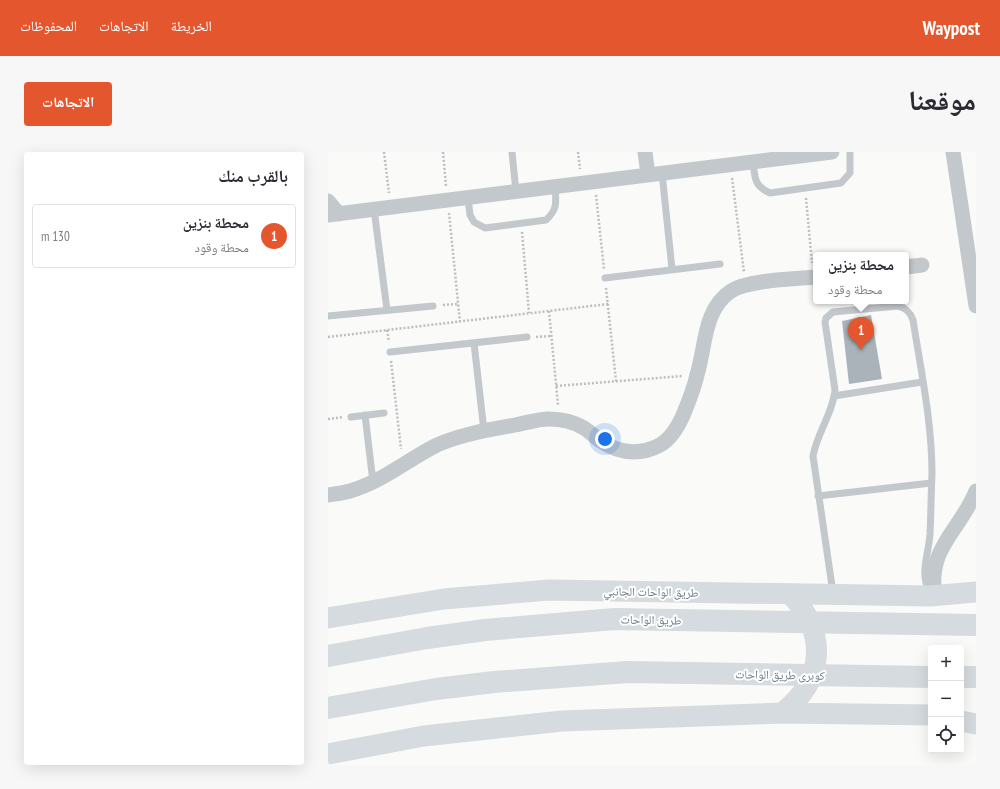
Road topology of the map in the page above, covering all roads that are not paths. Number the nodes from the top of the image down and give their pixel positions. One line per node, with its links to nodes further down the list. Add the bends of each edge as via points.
1 (512, 152): 9 (lane)
2 (645, 152): 7 (street)
3 (832, 152): 6 (street)
4 (850, 152): 6 (lane, via 850,173 841,183 770,193 755,180)
5 (954, 152): 21 (street)
6 (753, 162): 7 (street)
7 (655, 174): 8 (street); 17 (lane)
8 (555, 187): 9 (street); 10 (lane, via 555,211 546,220 485,228 478,225 470,215)
9 (516, 192): 10 (street)
10 (468, 198): 12 (street)
11 (328, 201): 13 (street)
12 (374, 209): 13 (street); 22 (lane)
13 (333, 214)
14 (720, 264): 17 (lane)
15 (922, 265): 16 (street)
16 (909, 267)
17 (672, 270): 19 (lane)
18 (813, 277): 32 (street, via 746,284 731,291 719,302 710,315 697,375 687,404 674,433 662,444 646,451 629,452 613,448 584,428 566,421 548,419)
19 (605, 278)
20 (433, 306): 22 (lane)
21 (976, 306)
22 (387, 310): 23 (lane)
23 (328, 316)
24 (527, 337): 25 (lane)
25 (474, 343): 26 (lane); 32 (lane)
26 (390, 352)
27 (922, 382): 28 (lane); 28 (lane, via 913,320 906,310 893,306 833,312 826,318 825,327); 34 (lane, via 930,428)
28 (834, 396): 37 (lane, via 814,447)
29 (384, 413): 30 (lane)
30 (365, 415): 31 (lane); 33 (lane)
31 (351, 417)
32 (484, 431): 33 (street, via 438,445)
33 (373, 482): 36 (street, via 348,492)
34 (931, 483): 37 (lane); 41 (lane, via 930,533 924,576)
35 (976, 491): 41 (street, via 966,512 938,554 934,568)
36 (328, 494)
37 (818, 496): 40 (lane)
38 (976, 592): 41 (street, طريق الواحات الجانبي)
39 (790, 594): 40 (street, طريق الواحات الجانبي); 42 (street, طريق الواحات الجانبي, via 549,590 444,599); 49 (street, via 808,616 816,642 816,656 814,670 806,689 793,705)
40 (833, 595): 41 (street, طريق الواحات الجانبي)
41 (933, 596)
42 (328, 618)
43 (976, 625): 44 (highway, طريق الواحات, via 615,619 485,630)
44 (328, 656)
45 (928, 677): 48 (highway, كوبرى طريق الواحات, via 628,672 486,683 415,692)
46 (964, 677): 47 (highway)
47 (976, 677)
48 (328, 708)
49 (782, 713): 50 (street); 53 (street, via 562,722 424,736)
50 (928, 715)
51 (964, 721): 52 (street)
52 (976, 724)
53 (328, 754)

